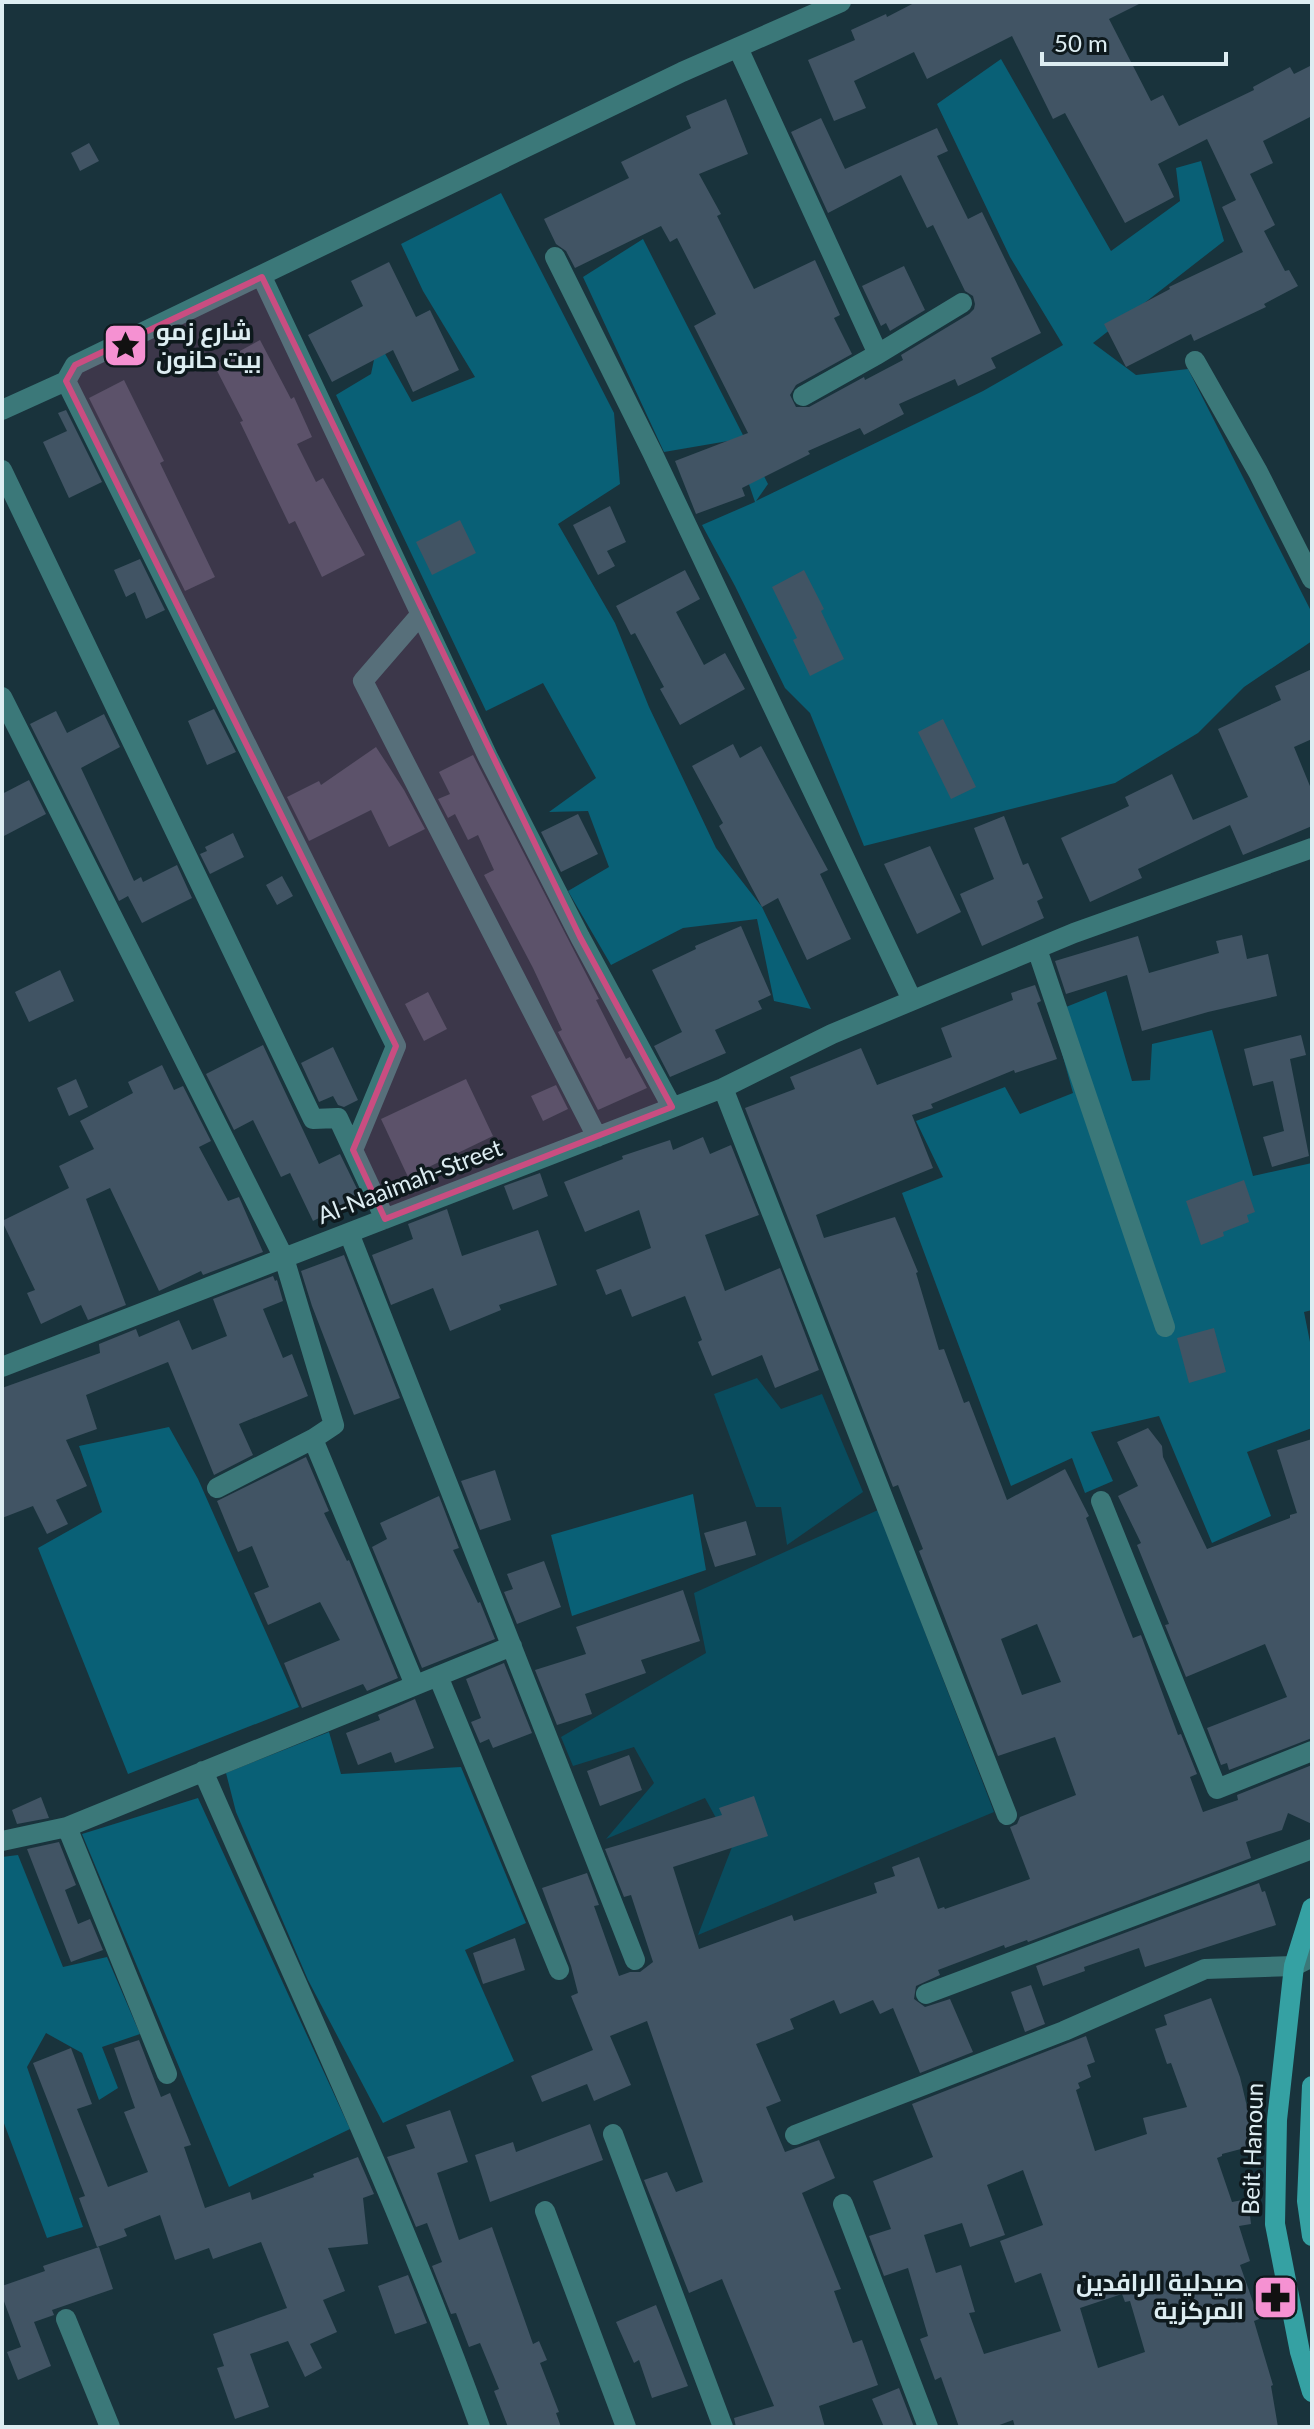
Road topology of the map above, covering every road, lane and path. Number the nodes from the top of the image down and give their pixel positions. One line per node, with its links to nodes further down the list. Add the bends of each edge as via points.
1 (841, 2): 2 (street)
2 (738, 48): 4 (street); 6 (street)
3 (555, 257): 17 (street)
4 (262, 277): 8 (street, via 75,365); 13 (street)
5 (962, 303): 6 (street)
6 (878, 354): 9 (street)
7 (1195, 361): 12 (street)
8 (66, 381): 10 (street); 21 (street, via 396,1046)
9 (803, 396)
10 (2, 410)
11 (2, 470): 21 (street, via 313,1119 338,1118)
12 (1312, 579)
13 (421, 614): 19 (street, via 488,757); 20 (street, via 363,681)
14 (2, 697): 24 (street)
15 (1312, 848): 16 (street, Al-Naaimah-Street)
16 (1037, 949): 17 (street, Al-Naaimah-Street); 25 (street)
17 (912, 1000): 18 (street, Al-Naaimah-Street)
18 (723, 1088): 19 (street, Al-Naaimah-Street); 35 (street)
19 (672, 1107): 20 (street, Al-Naaimah-Street)
20 (597, 1137): 22 (street, Al-Naaimah-Street)
21 (353, 1150): 22 (street)
22 (385, 1219): 23 (street, Al-Naaimah-Street)
23 (349, 1233): 24 (street, Al-Naaimah-Street); 30 (street)
24 (284, 1258): 26 (street, Al-Naaimah-Street); 27 (street, via 334,1425)
25 (1165, 1327)
26 (2, 1367)
27 (313, 1439): 28 (street); 32 (street)
28 (217, 1488)
29 (1101, 1501): 33 (street, via 1217,1789)
30 (512, 1646): 31 (street); 40 (street)
31 (438, 1676): 32 (street); 42 (street)
32 (415, 1685): 34 (street)
33 (1312, 1751)
34 (203, 1771): 36 (street); 54 (street, via 367,2140)
35 (1007, 1815)
36 (67, 1827): 37 (street); 44 (street)
37 (2, 1841)
38 (1312, 1849): 43 (street)
39 (1312, 1908): 41 (main road, Beit Hanoun)
40 (635, 1960)
41 (1303, 1961): 47 (street, via 1205,1969 1064,2031); 52 (main road, Beit Hanoun, via 1277,2120 1275,2224)
42 (559, 1970)
43 (926, 1994)
44 (167, 2074)
45 (1312, 2086): 50 (main road, via 1307,2201)
46 (613, 2134): 56 (street)
47 (795, 2135)
48 (843, 2204): 57 (street)
49 (545, 2211): 55 (street)
50 (1312, 2236)
51 (66, 2319): 53 (street)
52 (1312, 2392)
53 (110, 2427)
54 (480, 2427)
55 (626, 2427)
56 (723, 2427)
57 (928, 2427)

